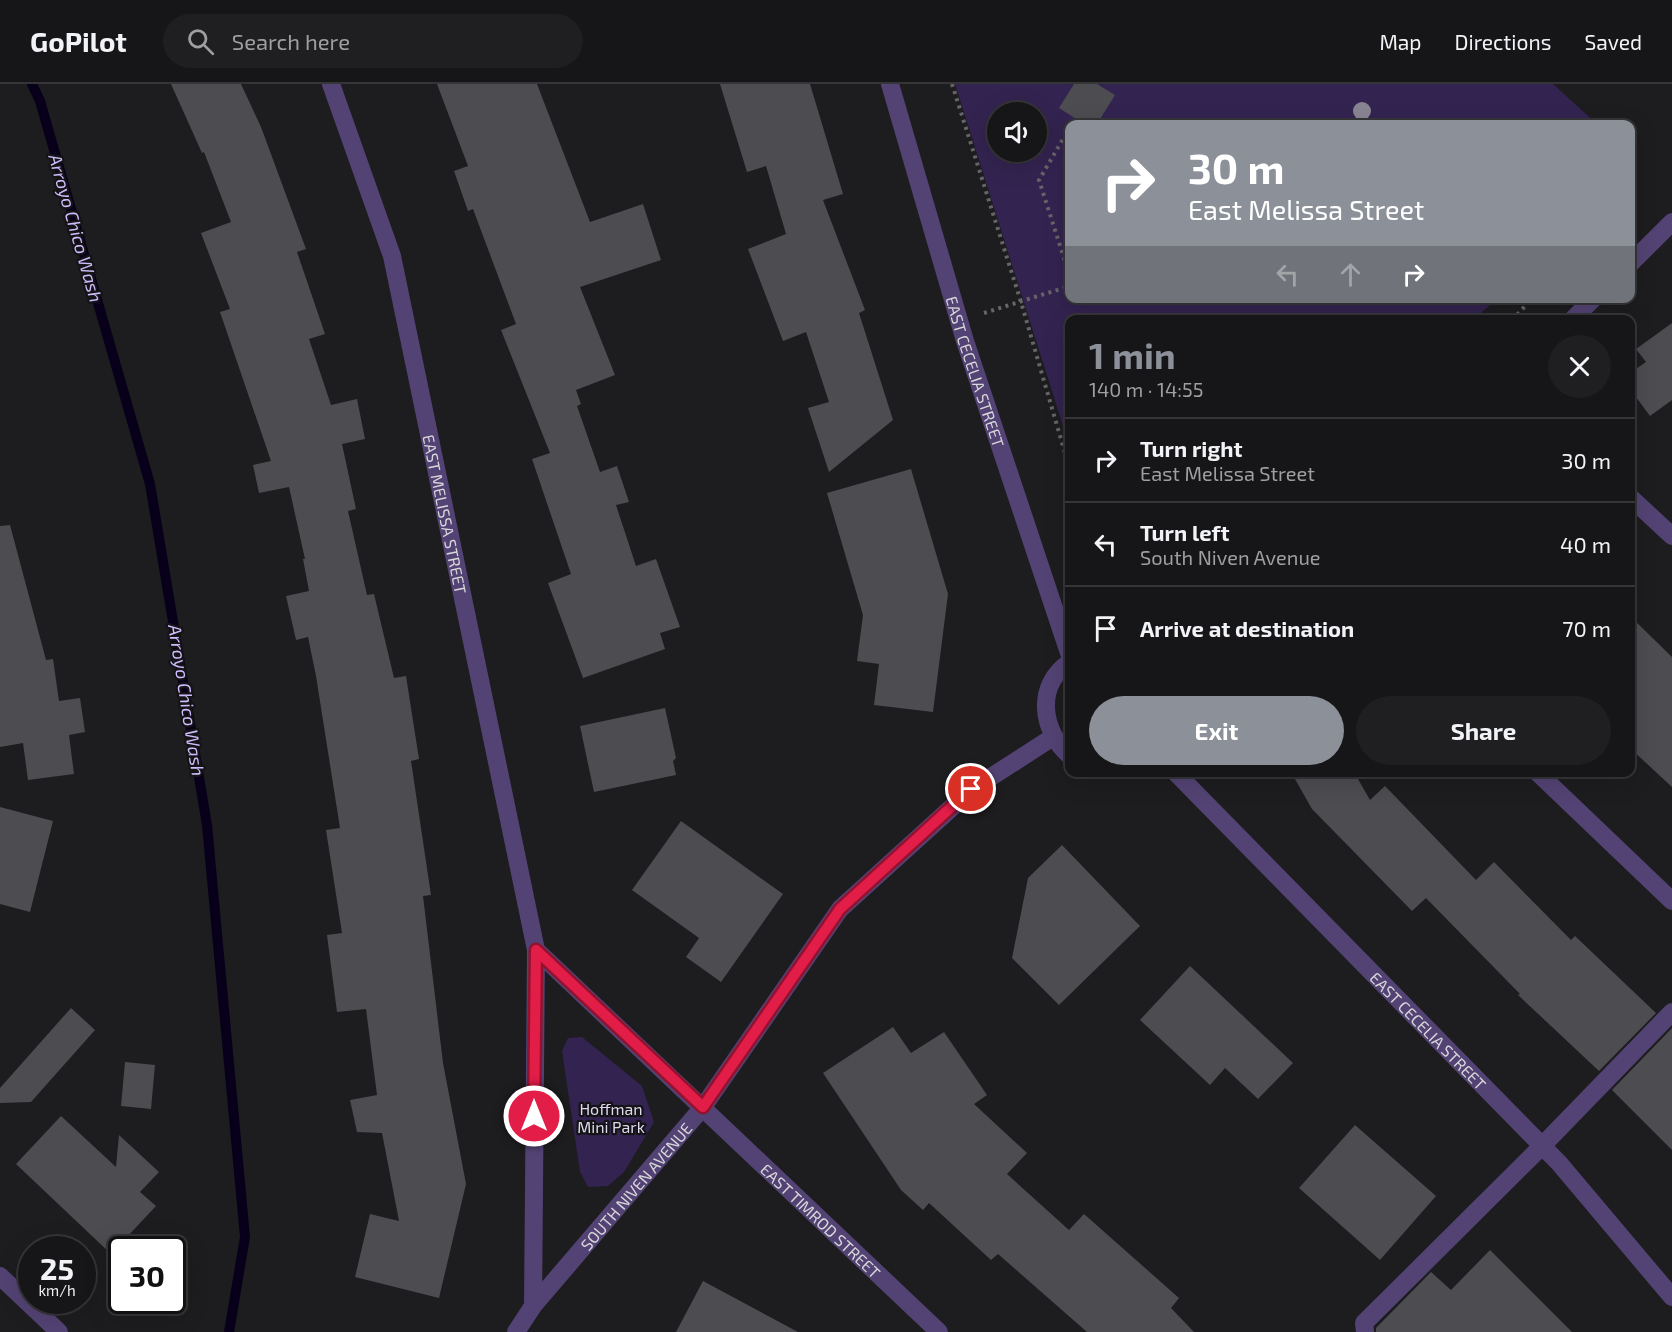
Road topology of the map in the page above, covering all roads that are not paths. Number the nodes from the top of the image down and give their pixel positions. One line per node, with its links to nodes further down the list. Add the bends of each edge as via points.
1 (331, 84): 16 (street, EAST MELISSA STREET, via 392,256)
2 (890, 84): 9 (street, EAST CECELIA STREET, via 959,320)
3 (1672, 222): 4 (street)
4 (1635, 259)
5 (1589, 303): 6 (street)
6 (1577, 315)
7 (1635, 502): 8 (street)
8 (1672, 536)
9 (1065, 641)
10 (1065, 667): 11 (street, via 1054,677 1047,694 1046,712)
11 (1053, 737): 12 (street); 18 (street, SOUTH NIVEN AVENUE, via 971,789 840,909)
12 (1065, 751)
13 (1180, 777): 19 (street, EAST CECELIA STREET)
14 (1542, 777): 15 (street)
15 (1672, 901)
16 (536, 950): 18 (street); 22 (street, EAST MELISSA STREET)
17 (1672, 1012): 19 (street)
18 (703, 1107): 22 (street, SOUTH NIVEN AVENUE); 25 (street, EAST TIMROD STREET)
19 (1541, 1147): 21 (street, EAST CECELIA STREET, via 1559,1163); 26 (street, via 1364,1323)
20 (0, 1276): 23 (street)
21 (1672, 1297)
22 (533, 1306): 24 (street, SOUTH NIVEN AVENUE)
23 (59, 1332)
24 (516, 1332)
25 (939, 1332)
26 (1365, 1332)

